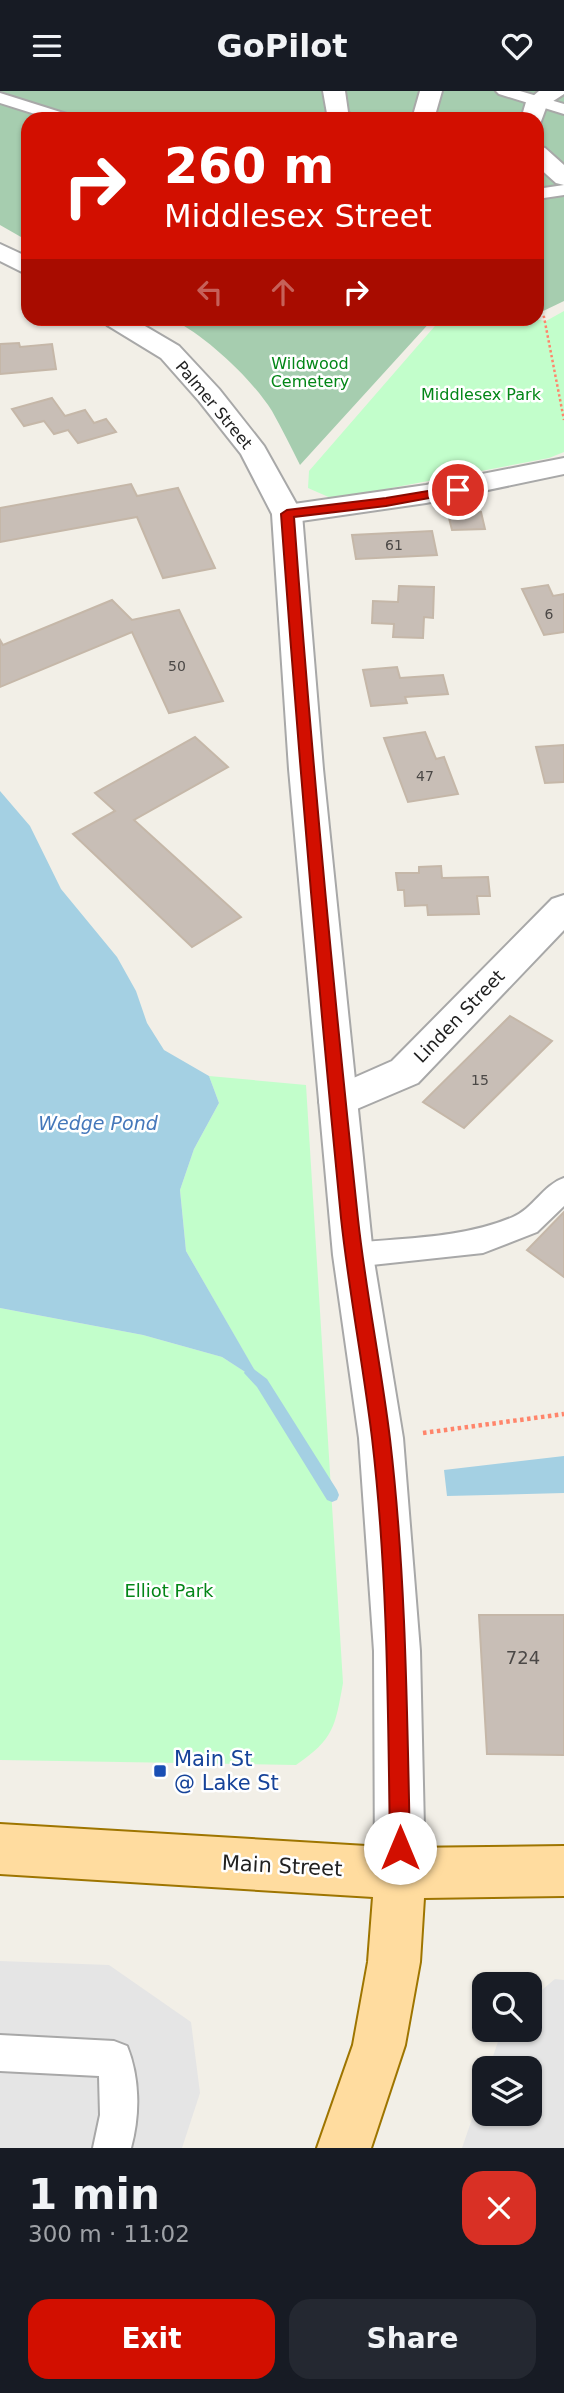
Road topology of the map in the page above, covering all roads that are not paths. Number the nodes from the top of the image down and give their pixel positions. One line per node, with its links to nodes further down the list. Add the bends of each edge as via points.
1 (334, 91): 7 (street)
2 (432, 91): 8 (street)
3 (0, 98): 6 (lane)
4 (528, 98): 5 (lane)
5 (564, 109)
6 (45, 112)
7 (337, 112)
8 (425, 112)
9 (544, 160): 10 (street)
10 (564, 179)
11 (564, 190): 12 (lane)
12 (544, 193)
13 (0, 251): 14 (street)
14 (21, 263)
15 (127, 326): 17 (street, Palmer Street, via 170,352 209,395 254,452)
16 (564, 466): 17 (street, via 468,488)
17 (287, 514): 19 (street)
18 (564, 908): 19 (street, Linden Street, via 405,1072)
19 (338, 1102): 21 (street)
20 (564, 1189): 21 (lane, via 527,1223 484,1241)
21 (354, 1255): 24 (street, via 381,1438 397,1651)
22 (0, 1849): 24 (main road, Main Street)
23 (564, 1871): 24 (main road, Main Street)
24 (400, 1873): 27 (main road, via 394,1962 379,2045)
25 (0, 2053): 26 (lane, via 114,2059 120,2089)
26 (112, 2148)
27 (344, 2148)

